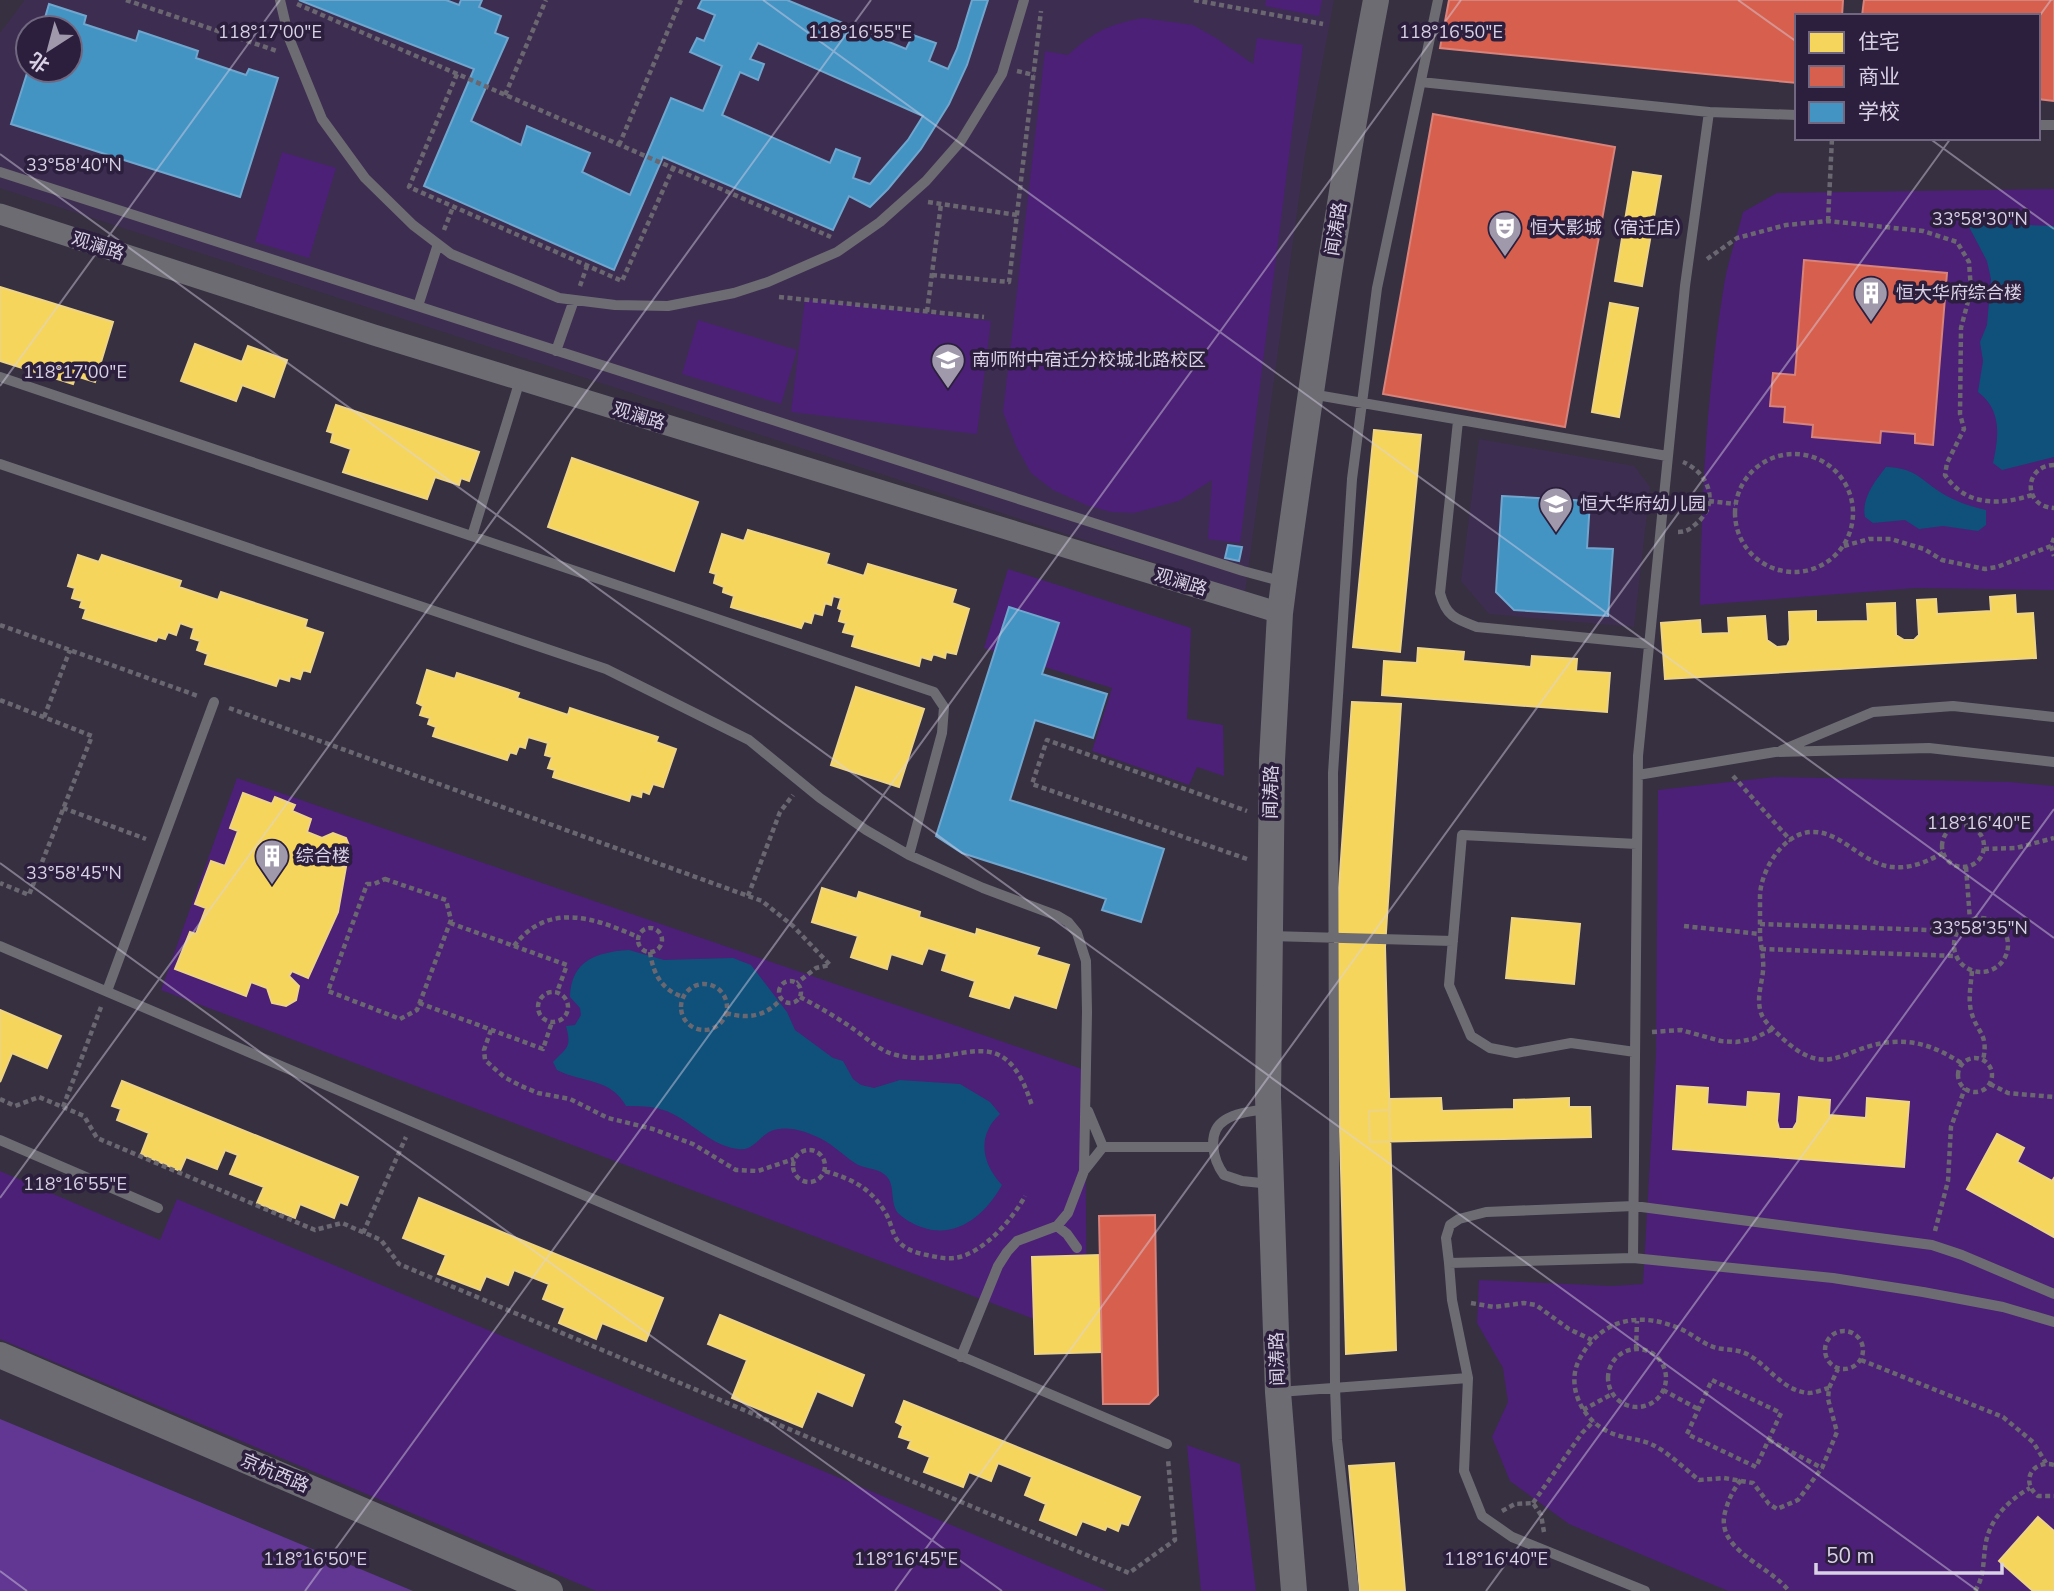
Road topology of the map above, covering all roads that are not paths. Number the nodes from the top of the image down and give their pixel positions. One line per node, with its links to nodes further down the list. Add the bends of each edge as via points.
1 (280, 0): 10 (lane, via 289,38 321,118 365,178)
2 (1024, 0): 11 (lane, via 1002,74 961,141 926,181 848,245 734,293 668,306)
3 (1376, 0): 16 (street, 闻涛路)
4 (1438, 0): 5 (lane)
5 (1421, 82): 6 (lane); 17 (lane, via 1377,288)
6 (1709, 111): 7 (lane); 19 (lane)
7 (1795, 115)
8 (0, 172): 12 (lane)
9 (0, 214): 15 (street, 观澜路)
10 (438, 244): 11 (lane, via 451,254 559,298); 12 (lane)
11 (575, 300): 13 (lane)
12 (418, 306): 13 (lane)
13 (556, 351): 22 (lane)
14 (0, 377): 21 (lane)
15 (520, 380): 21 (lane); 23 (street, 观澜路)
16 (1310, 394): 17 (lane); 22 (street, 闻涛路)
17 (1362, 405): 18 (lane); 33 (lane, via 1352,479 1333,773)
18 (1458, 421): 19 (lane); 24 (lane, via 1440,593 1444,609 1476,626)
19 (1667, 456): 24 (lane)
20 (0, 464): 31 (lane, via 606,669 749,740 866,830)
21 (472, 536): 31 (lane, via 934,692 944,707 942,733)
22 (1284, 582): 23 (street, 闻涛路)
23 (1280, 613): 32 (street, 闻涛路)
24 (1649, 644): 29 (lane)
25 (214, 702): 36 (lane)
26 (2054, 718): 27 (lane, via 1953,706 1873,712)
27 (1775, 752): 28 (lane, via 1929,748); 29 (lane)
28 (2054, 762)
29 (1638, 775): 30 (lane)
30 (1637, 844): 34 (lane, via 1462,835); 37 (lane)
31 (909, 855): 38 (lane, via 1058,916 1077,933 1086,961)
32 (1270, 936): 33 (lane); 39 (street, 闻涛路)
33 (1334, 938): 34 (lane); 56 (lane)
34 (1453, 941): 37 (lane, via 1449,985 1471,1036 1490,1048 1516,1053 1571,1043)
35 (0, 946): 36 (lane)
36 (107, 991): 54 (lane)
37 (1635, 1052): 45 (lane)
38 (1086, 1105): 41 (lane); 43 (lane)
39 (1269, 1108): 42 (lane, via 1224,1120); 44 (street, 闻涛路)
40 (0, 1140): 46 (lane)
41 (1103, 1147): 42 (lane); 43 (lane)
42 (1213, 1147): 44 (lane, via 1224,1175)
43 (1084, 1171): 47 (lane, via 1068,1213)
44 (1271, 1184): 57 (street, 闻涛路)
45 (1634, 1206): 49 (lane); 50 (lane, via 1486,1212 1459,1219 1450,1225 1446,1238); 51 (lane, via 1932,1245)
46 (158, 1208)
47 (1057, 1226): 48 (lane); 54 (lane, via 1017,1241 1007,1252)
48 (1077, 1248)
49 (1633, 1258): 50 (lane); 52 (lane, via 1833,1278 2003,1307)
50 (1449, 1263): 55 (lane)
51 (2054, 1294)
52 (2054, 1322)
53 (0, 1356): 59 (street, 京杭西路)
54 (961, 1357): 58 (lane)
55 (1468, 1378): 56 (lane); 62 (lane, via 1464,1471 1482,1516 1512,1537)
56 (1335, 1387): 57 (lane); 61 (lane)
57 (1278, 1392): 60 (street, 闻涛路)
58 (1167, 1444)
59 (550, 1591)
60 (1294, 1591)
61 (1354, 1591)
62 (1645, 1591)

